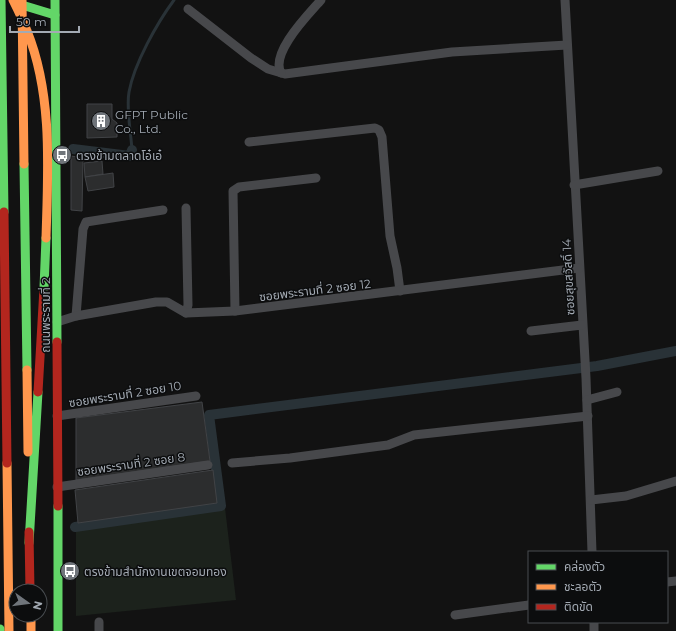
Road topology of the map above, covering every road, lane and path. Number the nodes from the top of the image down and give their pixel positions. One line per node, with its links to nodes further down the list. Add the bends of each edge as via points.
1 (1, 0): 8 (main road)
2 (13, 0): 36 (main road, bridge, via 22,15 33,46 44,106 46,164 44,288)
3 (55, 0): 9 (main road, ถนนพระรามที่ 2)
4 (565, 0): 10 (street, ซอยสุขสวัสดิ์ 14)
5 (22, 2): 9 (main road); 36 (main road, ถนนพระรามที่ 2)
6 (316, 2): 11 (street, via 280,53)
7 (188, 9): 11 (street, via 251,58 268,69)
8 (1, 10): 41 (main road)
9 (55, 15): 23 (main road, ถนนพระรามที่ 2)
10 (567, 45): 11 (street, via 452,52); 15 (street, ซอยสุขสวัสดิ์ 14)
11 (281, 73)
12 (249, 142): 19 (street, via 375,128 380,130 390,236)
13 (658, 171): 15 (street)
14 (316, 178): 20 (street, via 239,187 233,191)
15 (574, 185): 18 (street, ซอยสุขสวัสดิ์ 14)
16 (186, 208): 21 (street)
17 (163, 210): 22 (street, via 86,222 83,229)
18 (579, 268): 19 (street, ซอยพระรามที่ 2 ซอย 12); 24 (street, ซอยสุขสวัสดิ์ 14)
19 (400, 291): 20 (street, ซอยพระรามที่ 2 ซอย 12)
20 (235, 311): 21 (street, ซอยพระรามที่ 2 ซอย 12)
21 (186, 314): 22 (street, via 167,302 156,302)
22 (76, 316): 23 (street)
23 (57, 322): 29 (main road, ถนนพระรามที่ 2)
24 (582, 325): 25 (street); 28 (street, ซอยสุขสวัสดิ์ 14)
25 (531, 331)
26 (617, 392): 28 (street)
27 (196, 396): 29 (street, ซอยพระรามที่ 2 ซอย 10)
28 (587, 400): 30 (street, ซอยสุขสวัสดิ์ 14)
29 (57, 416): 34 (main road, ถนนพระรามที่ 2)
30 (588, 416): 31 (street, via 414,435 388,445); 35 (street, ซอยสุขสวัสดิ์ 14)
31 (232, 463)
32 (208, 466): 34 (street, ซอยพระรามที่ 2 ซอย 8)
33 (676, 481): 35 (street, via 626,496)
34 (57, 487): 42 (main road, ถนนพระรามที่ 2)
35 (590, 500): 37 (street, ซอยสุขสวัสดิ์ 14)
36 (29, 543): 38 (main road, ถนนพระรามที่ 2)
37 (592, 551)
38 (30, 583)
39 (528, 605): 40 (street)
40 (455, 615)
41 (9, 631)
42 (58, 631)

